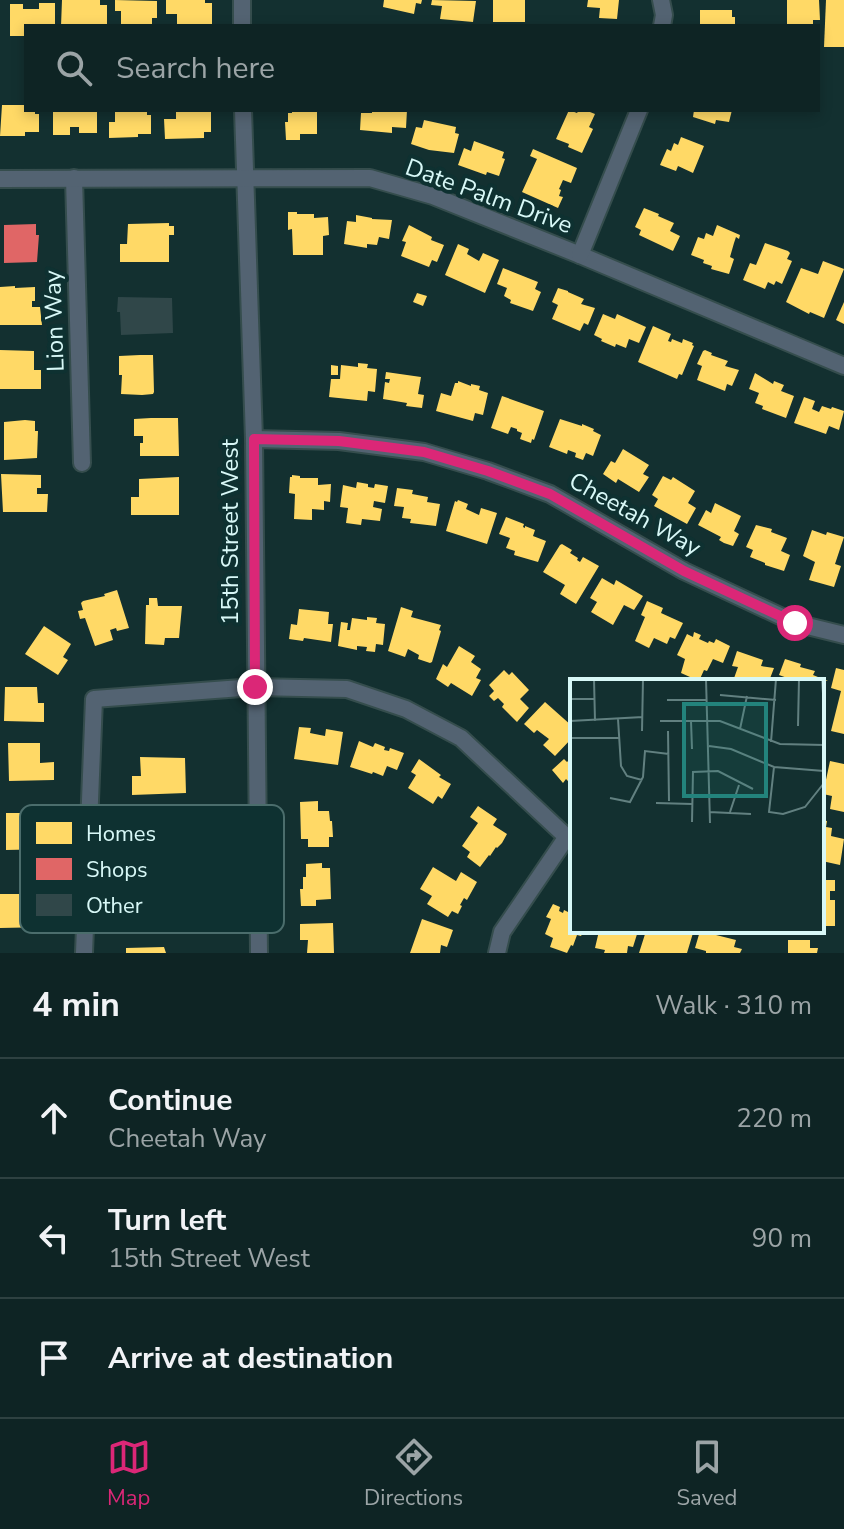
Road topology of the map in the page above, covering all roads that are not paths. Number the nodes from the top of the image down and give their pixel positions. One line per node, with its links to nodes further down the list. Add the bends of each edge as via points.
1 (242, 0): 3 (street)
2 (661, 0): 4 (street)
3 (242, 24)
4 (662, 24)
5 (243, 112): 9 (street, 15th Street West)
6 (638, 112): 10 (street)
7 (74, 178): 8 (street, Date Palm Drive); 9 (street, Date Palm Drive); 13 (street, Lion Way)
8 (0, 179)
9 (244, 179): 10 (street, Date Palm Drive, via 370,178 433,196); 12 (street, 15th Street West)
10 (580, 255): 11 (street, Date Palm Drive)
11 (844, 366)
12 (254, 439): 14 (street, Cheetah Way, via 339,441 424,452 488,471 550,494 684,571 795,623); 15 (street, 15th Street West)
13 (82, 463)
14 (844, 635)
15 (255, 687): 16 (street, via 94,699); 17 (street, 15th Street West); 18 (street, via 347,689 406,709 461,738)
16 (90, 805)
17 (257, 805)
18 (569, 840): 23 (street, via 502,932)
19 (85, 933): 21 (street)
20 (259, 933): 22 (street, 15th Street West)
21 (84, 953)
22 (259, 953)
23 (497, 953)

